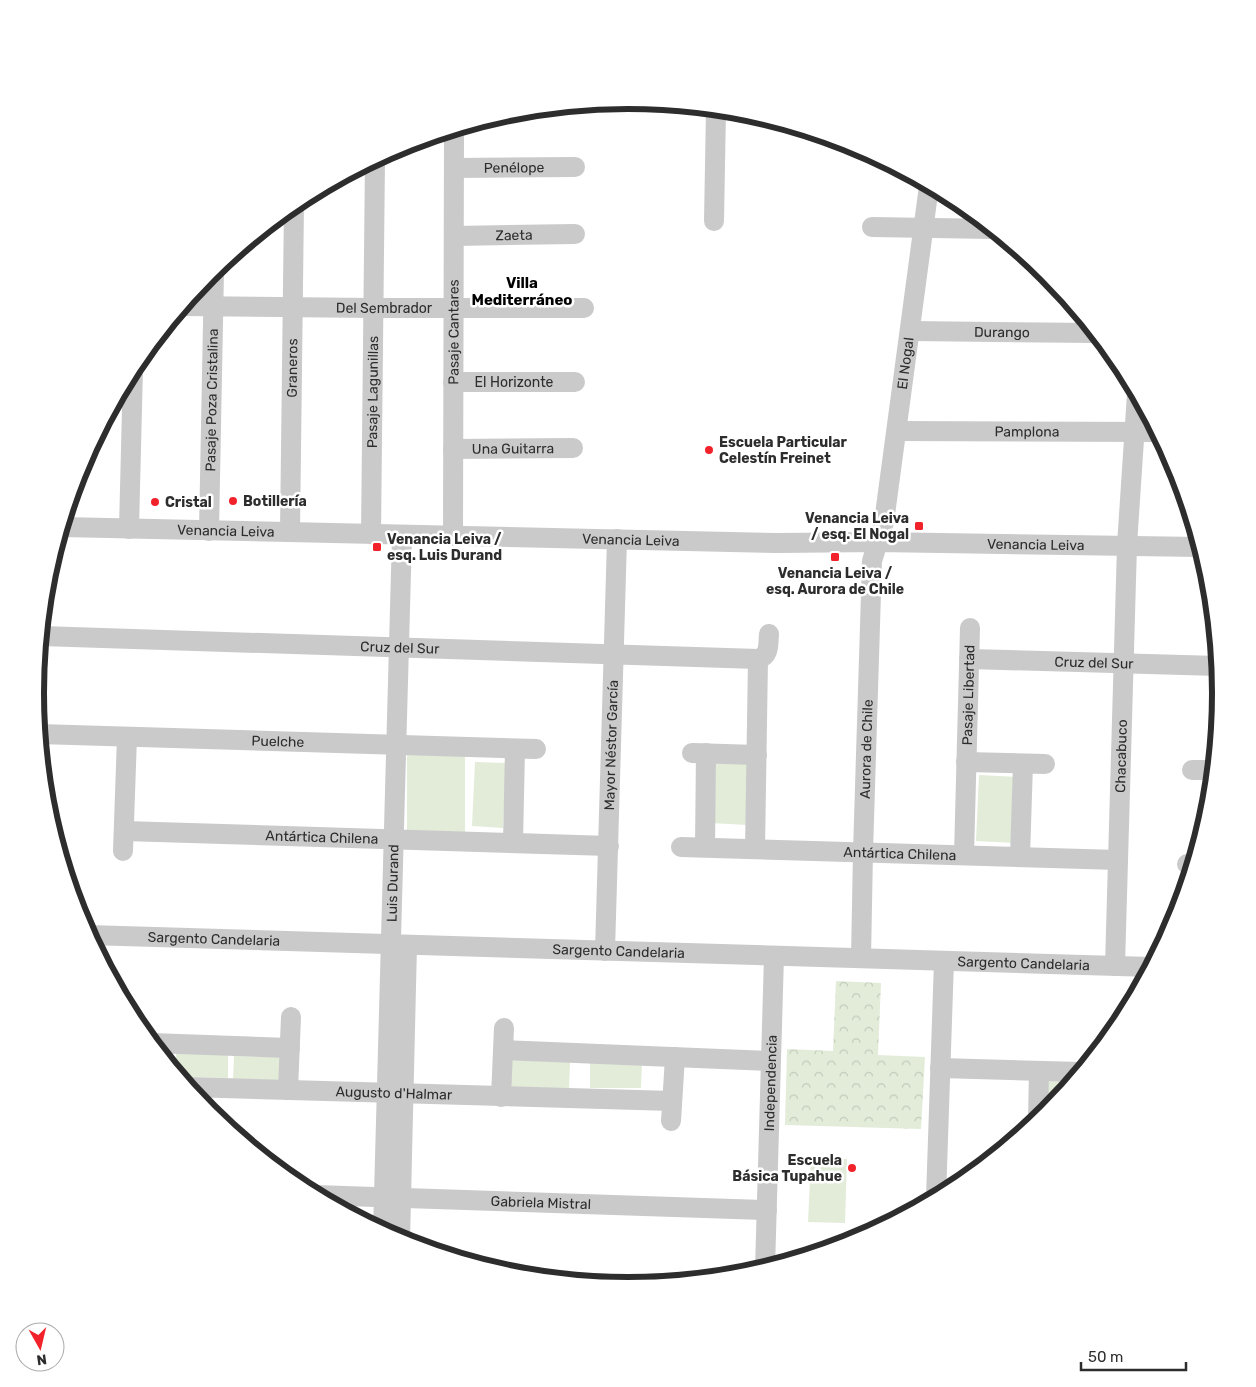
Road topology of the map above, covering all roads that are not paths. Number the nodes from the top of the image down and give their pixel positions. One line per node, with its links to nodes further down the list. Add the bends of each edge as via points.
1 (716, 116): 8 (street)
2 (454, 136): 5 (street, Pasaje Cantares)
3 (575, 167): 5 (street, Penélope)
4 (375, 168): 18 (street, Pasaje Lagunillas)
5 (454, 168): 13 (street, Pasaje Cantares)
6 (929, 193): 10 (street, El Nogal)
7 (294, 214): 17 (street, Graneros)
8 (714, 221)
9 (872, 227): 10 (street)
10 (924, 228): 11 (street); 21 (street, El Nogal)
11 (982, 229)
12 (575, 234): 13 (street, Zaeta)
13 (454, 236): 19 (street, Pasaje Cantares)
14 (214, 281): 16 (street, Pasaje Poza Cristalina)
15 (191, 306): 16 (street, Del Sembrador)
16 (214, 306): 17 (street, Del Sembrador); 34 (street, Pasaje Poza Cristalina)
17 (293, 307): 18 (street, Del Sembrador); 35 (street, Graneros)
18 (374, 308): 19 (street, Del Sembrador); 36 (street, Pasaje Lagunillas)
19 (453, 308): 20 (street, Del Sembrador); 23 (street, Pasaje Cantares)
20 (584, 308)
21 (910, 331): 22 (street, Durango); 27 (street, El Nogal)
22 (1088, 333)
23 (453, 382): 24 (street, El Horizonte); 31 (street, Pasaje Cantares)
24 (575, 382)
25 (133, 384): 33 (street)
26 (1136, 405): 28 (street, Chacabuco)
27 (897, 431): 28 (street, Pamplona); 40 (street, El Nogal, via 884,522)
28 (1134, 432): 29 (street, Pamplona); 41 (street, Chacabuco)
29 (1150, 432)
30 (573, 448): 31 (street, Una Guitarra)
31 (453, 449): 38 (street, Pasaje Cantares)
32 (69, 527): 33 (street, Venancia Leiva)
33 (129, 529): 34 (street, Venancia Leiva)
34 (209, 531): 35 (street, Venancia Leiva)
35 (290, 532): 36 (street, Venancia Leiva)
36 (371, 534): 37 (street, Venancia Leiva)
37 (402, 535): 38 (street, Venancia Leiva); 46 (street, Luis Durand)
38 (453, 536): 39 (street, Venancia Leiva)
39 (617, 539): 40 (street, Venancia Leiva); 47 (street, Mayor Néstor García)
40 (878, 542): 41 (street, Venancia Leiva); 71 (street, Aurora de Chile, via 872,561)
41 (1127, 546): 42 (street, Venancia Leiva); 50 (street, Chacabuco)
42 (1193, 547)
43 (970, 628): 49 (street, Pasaje Libertad)
44 (769, 634): 48 (street, via 768,649)
45 (47, 636): 46 (street, Cruz del Sur)
46 (399, 648): 47 (street, Cruz del Sur); 54 (street, Luis Durand)
47 (614, 655): 48 (street, Cruz del Sur); 66 (street, Mayor Néstor García)
48 (758, 659): 57 (street)
49 (969, 659): 50 (street, Cruz del Sur); 58 (street, Pasaje Libertad)
50 (1124, 664): 51 (street, Cruz del Sur); 74 (street, Chacabuco)
51 (1211, 666)
52 (45, 734): 53 (street, Puelche)
53 (127, 737): 54 (street, Puelche); 63 (street)
54 (396, 745): 55 (street, Puelche); 64 (street, Luis Durand)
55 (515, 749): 56 (street, Puelche); 65 (street)
56 (536, 750)
57 (757, 755): 68 (street, via 699,753); 69 (street)
58 (966, 762): 59 (street, Pasaje Libertad); 72 (street, Pasaje Libertad)
59 (1023, 764): 60 (street, Pasaje Libertad); 73 (street)
60 (1045, 764)
61 (1192, 770): 62 (street)
62 (1206, 773)
63 (124, 831): 64 (street, Antártica Chilena); 70 (street)
64 (393, 840): 65 (street, Antártica Chilena); 76 (street, Luis Durand)
65 (513, 843): 66 (street, Antártica Chilena)
66 (608, 846): 77 (street, Mayor Néstor García)
67 (681, 847): 68 (street, Antártica Chilena)
68 (705, 847): 69 (street, Antártica Chilena)
69 (755, 849): 71 (street, Antártica Chilena)
70 (123, 851)
71 (863, 852): 72 (street, Antártica Chilena); 79 (street, Aurora de Chile)
72 (964, 855): 73 (street, Antártica Chilena)
73 (1020, 857): 74 (street, Antártica Chilena)
74 (1118, 860): 81 (street, Chacabuco)
75 (96, 935): 76 (street, Sargento Candelaria)
76 (399, 944): 77 (street, Sargento Candelaria); 95 (street, Luis Durand)
77 (605, 951): 78 (street, Sargento Candelaria)
78 (774, 956): 79 (street, Sargento Candelaria); 89 (street, Independencia)
79 (861, 958): 80 (street, Sargento Candelaria)
80 (944, 961): 81 (street, Sargento Candelaria); 90 (street)
81 (1115, 966): 82 (street, Sargento Candelaria)
82 (1144, 967)
83 (291, 1017): 86 (street)
84 (504, 1028): 87 (street)
85 (160, 1043): 86 (street)
86 (290, 1048): 94 (street)
87 (503, 1050): 88 (street); 96 (street)
88 (675, 1057): 89 (street); 96 (street, Augusto d'Halmar, via 672,1111)
89 (771, 1061): 101 (street, Independencia)
90 (940, 1068): 91 (street); 98 (street)
91 (1039, 1071): 92 (street); 97 (street)
92 (1073, 1072)
93 (197, 1087): 94 (street, Augusto d'Halmar)
94 (288, 1090): 95 (street, Augusto d'Halmar)
95 (395, 1093): 96 (street, Augusto d'Halmar); 100 (street, Luis Durand)
96 (501, 1096)
97 (1041, 1107)
98 (936, 1189)
99 (332, 1196): 100 (street, Gabriela Mistral)
100 (392, 1198): 101 (street, Gabriela Mistral); 102 (street, Luis Durand); 103 (street, Luis Durand)
101 (767, 1210): 104 (street, Independencia)
102 (385, 1224)
103 (398, 1230)
104 (765, 1261)

